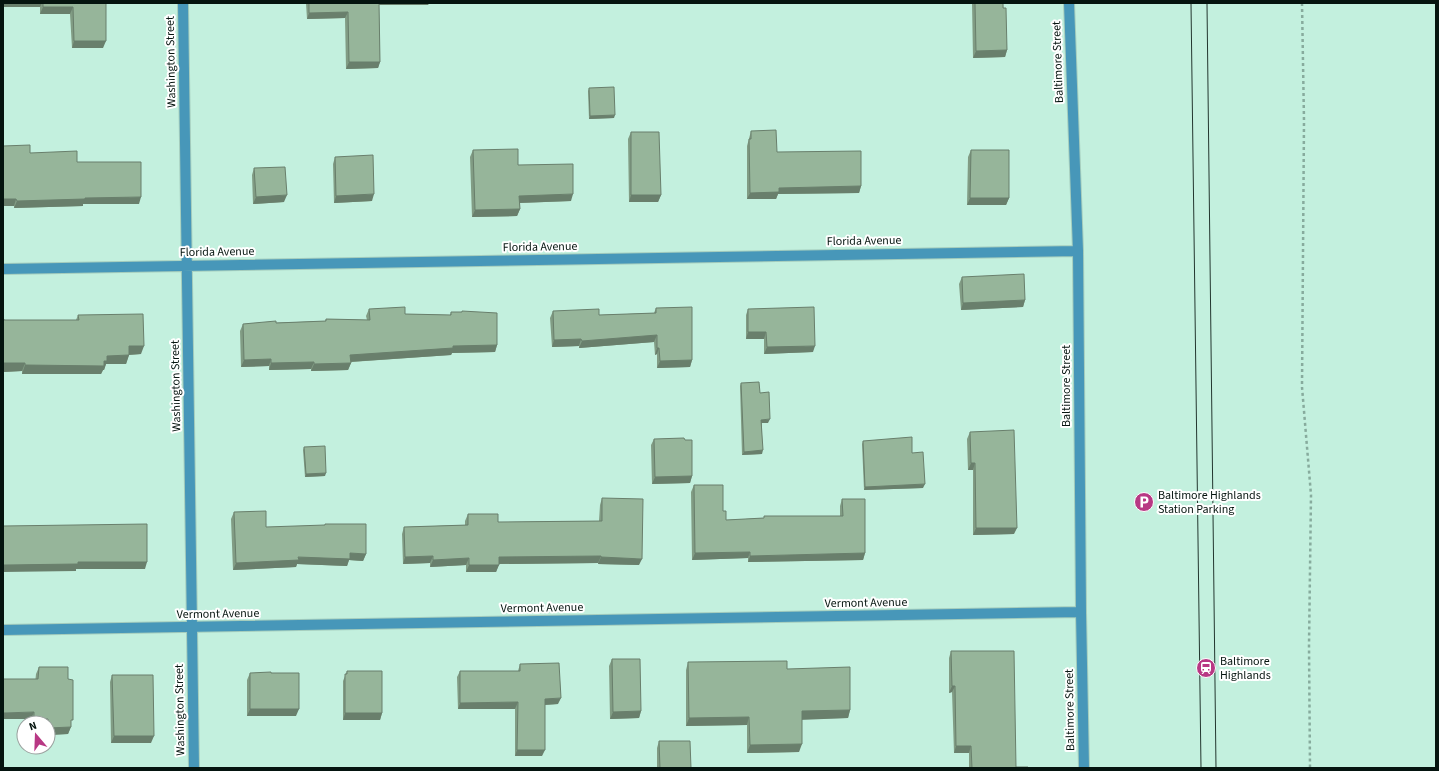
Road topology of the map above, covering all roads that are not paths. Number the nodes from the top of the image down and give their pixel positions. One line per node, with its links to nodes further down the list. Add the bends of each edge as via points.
1 (183, 3): 4 (street, Washington Street)
2 (1069, 3): 3 (street, Baltimore Street)
3 (1078, 251): 4 (street, Florida Avenue); 6 (street, Baltimore Street)
4 (187, 266): 5 (street, Florida Avenue); 7 (street, Washington Street)
5 (3, 269)
6 (1081, 612): 7 (street, Vermont Avenue); 10 (street, Baltimore Street)
7 (192, 627): 8 (street, Vermont Avenue); 9 (street, Washington Street)
8 (3, 630)
9 (194, 768)
10 (1084, 768)

